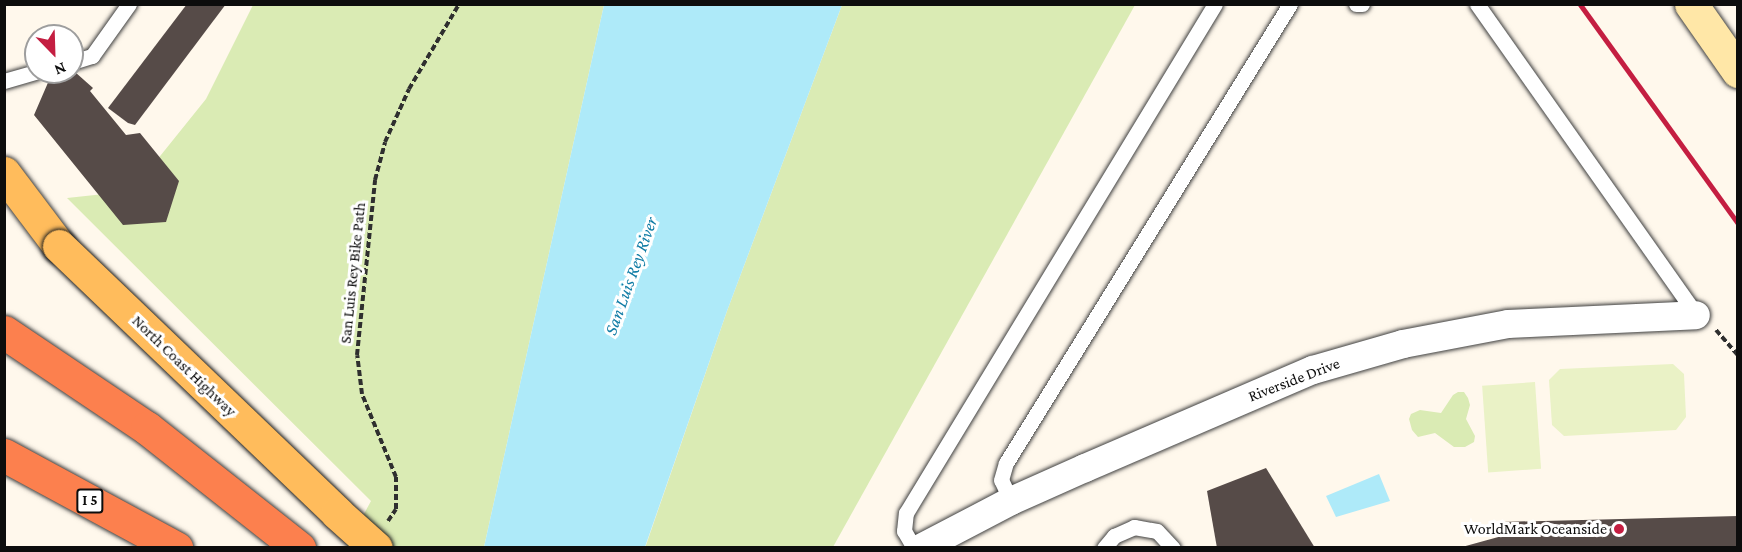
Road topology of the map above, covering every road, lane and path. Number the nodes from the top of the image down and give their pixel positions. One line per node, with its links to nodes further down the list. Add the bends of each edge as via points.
1 (129, 4): 9 (lane, via 92,56)
2 (459, 4): 19 (path, San Luis Rey Bike Path, via 384,142 375,180 357,355 362,394 396,477 396,509)
3 (1215, 4): 22 (lane, via 906,513 904,531)
4 (1290, 4): 18 (lane, via 1006,463 1001,480)
5 (1356, 4): 6 (lane)
6 (1362, 4)
7 (1477, 4): 14 (lane)
8 (1690, 4): 10 (main road)
9 (84, 58)
10 (1737, 71)
11 (24, 75): 12 (lane)
12 (4, 81)
13 (4, 173): 19 (main road, North Coast Highway, bridge, via 59,246 329,505)
14 (1696, 315): 16 (path, via 1722,334); 18 (street, Riverside Drive, via 1508,324 1403,344 1313,370)
15 (4, 332): 21 (highway, via 147,429)
16 (1737, 355)
17 (4, 455): 20 (highway, I 5)
18 (1011, 501): 23 (street, Riverside Drive)
19 (380, 536)
20 (176, 548)
21 (299, 548)
22 (914, 548)
23 (921, 548)
24 (1104, 548): 25 (lane, via 1114,536 1134,527 1157,531)
25 (1173, 548)

